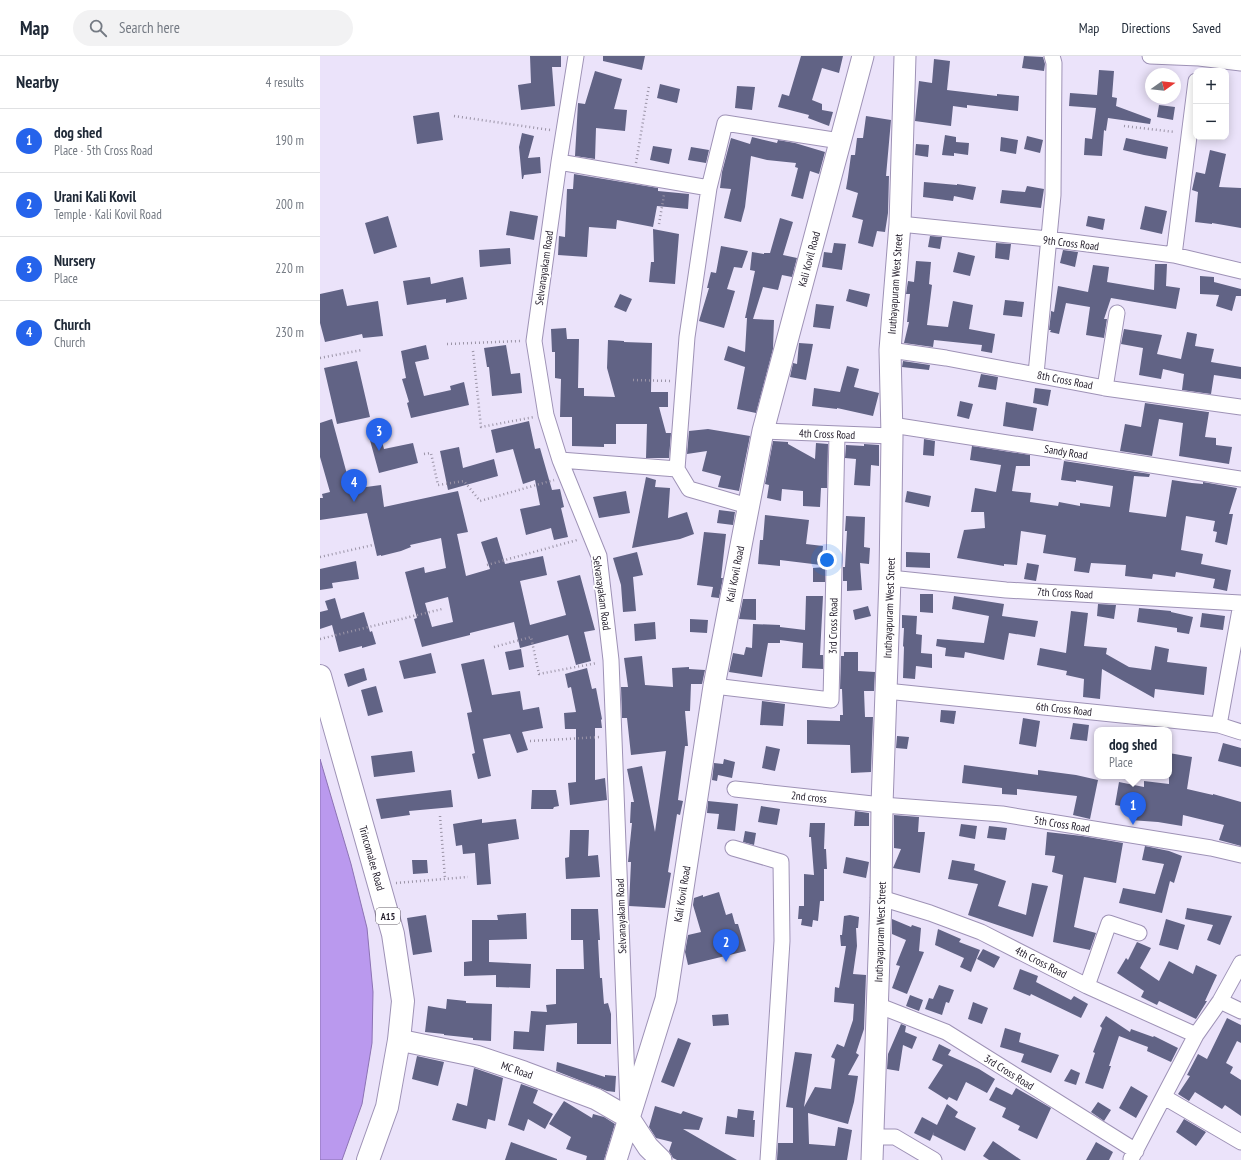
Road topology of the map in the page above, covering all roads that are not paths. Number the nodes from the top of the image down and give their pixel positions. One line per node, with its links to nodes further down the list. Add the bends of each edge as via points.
1 (576, 56): 10 (street, Selvanayakam Road)
2 (863, 56): 9 (main road, Kali Kovil Road)
3 (905, 56): 12 (main road, Iruthayapuram West Street)
4 (1052, 56): 13 (street, via 1053,195)
5 (1150, 56): 6 (street)
6 (1198, 62): 7 (street)
7 (1241, 63)
8 (1193, 104): 14 (street)
9 (840, 140): 11 (street, via 725,123); 21 (main road, Kali Kovil Road)
10 (558, 162): 11 (street); 24 (street, Selvanayakam Road, via 534,341 546,415)
11 (709, 188): 25 (street, via 687,337)
12 (900, 224): 13 (street, 9th Cross Road); 17 (main road, Iruthayapuram West Street)
13 (1048, 240): 14 (street, 9th Cross Road); 18 (street)
14 (1174, 255): 15 (street, 9th Cross Road)
15 (1241, 271)
16 (1117, 313): 19 (street)
17 (890, 350): 18 (street, 8th Cross Road); 22 (main road, Iruthayapuram West Street)
18 (1036, 374): 19 (street, 8th Cross Road)
19 (1105, 388): 20 (street, 8th Cross Road)
20 (1241, 407)
21 (763, 431): 23 (street, 4th Cross Road); 27 (main road, Kali Kovil Road)
22 (892, 431): 23 (street, 4th Cross Road); 26 (street, Sandy Road); 28 (main road, Iruthayapuram West Street)
23 (837, 435): 31 (street, 3rd Cross Road, via 831,700)
24 (560, 460): 25 (street); 50 (street, Selvanayakam Road, via 599,556 611,660)
25 (677, 469): 27 (street, via 689,489)
26 (1241, 479)
27 (748, 506): 31 (main road, Kali Kovil Road)
28 (890, 578): 29 (street, 7th Cross Road, via 1006,590); 32 (main road, Iruthayapuram West Street)
29 (1241, 603): 33 (street)
30 (320, 676): 47 (highway, Trincomalee Road / A15, via 393,934 404,1002)
31 (714, 686): 49 (main road, Kali Kovil Road, via 666,999)
32 (886, 691): 33 (street, 6th Cross Road); 36 (main road, Iruthayapuram West Street)
33 (1220, 725): 34 (street, 6th Cross Road)
34 (1241, 732)
35 (735, 789): 36 (street, 2nd cross)
36 (882, 805): 38 (street, 5th Cross Road, via 1002,814); 39 (main road, Iruthayapuram West Street)
37 (733, 848): 57 (street, via 781,862 782,941)
38 (1241, 855)
39 (881, 898): 42 (street, 4th Cross Road, via 981,932); 44 (main road, Iruthayapuram West Street)
40 (1139, 933): 42 (street, via 1109,923)
41 (1241, 963): 43 (street)
42 (1087, 986): 46 (street, 4th Cross Road)
43 (1220, 1001): 45 (street); 46 (street)
44 (877, 1005): 51 (main road, Iruthayapuram West Street); 53 (street, 3rd Cross Road, via 946,1032)
45 (1241, 1010)
46 (1196, 1034): 48 (street)
47 (399, 1040): 50 (main road, MC Road, via 476,1056 524,1072 596,1099); 54 (highway, Trincomalee Road / A15, via 387,1107)
48 (1164, 1097): 52 (street); 53 (street)
49 (636, 1098): 50 (main road, Selvanayakam Road)
50 (629, 1118): 55 (main road, Selvanayakam Road); 56 (main road, via 648,1147)
51 (872, 1137): 58 (main road, Iruthayapuram West Street); 59 (street, via 895,1137)
52 (1241, 1142)
53 (1133, 1156)
54 (368, 1160)
55 (616, 1160)
56 (661, 1160)
57 (768, 1160)
58 (872, 1160)
59 (934, 1160)

